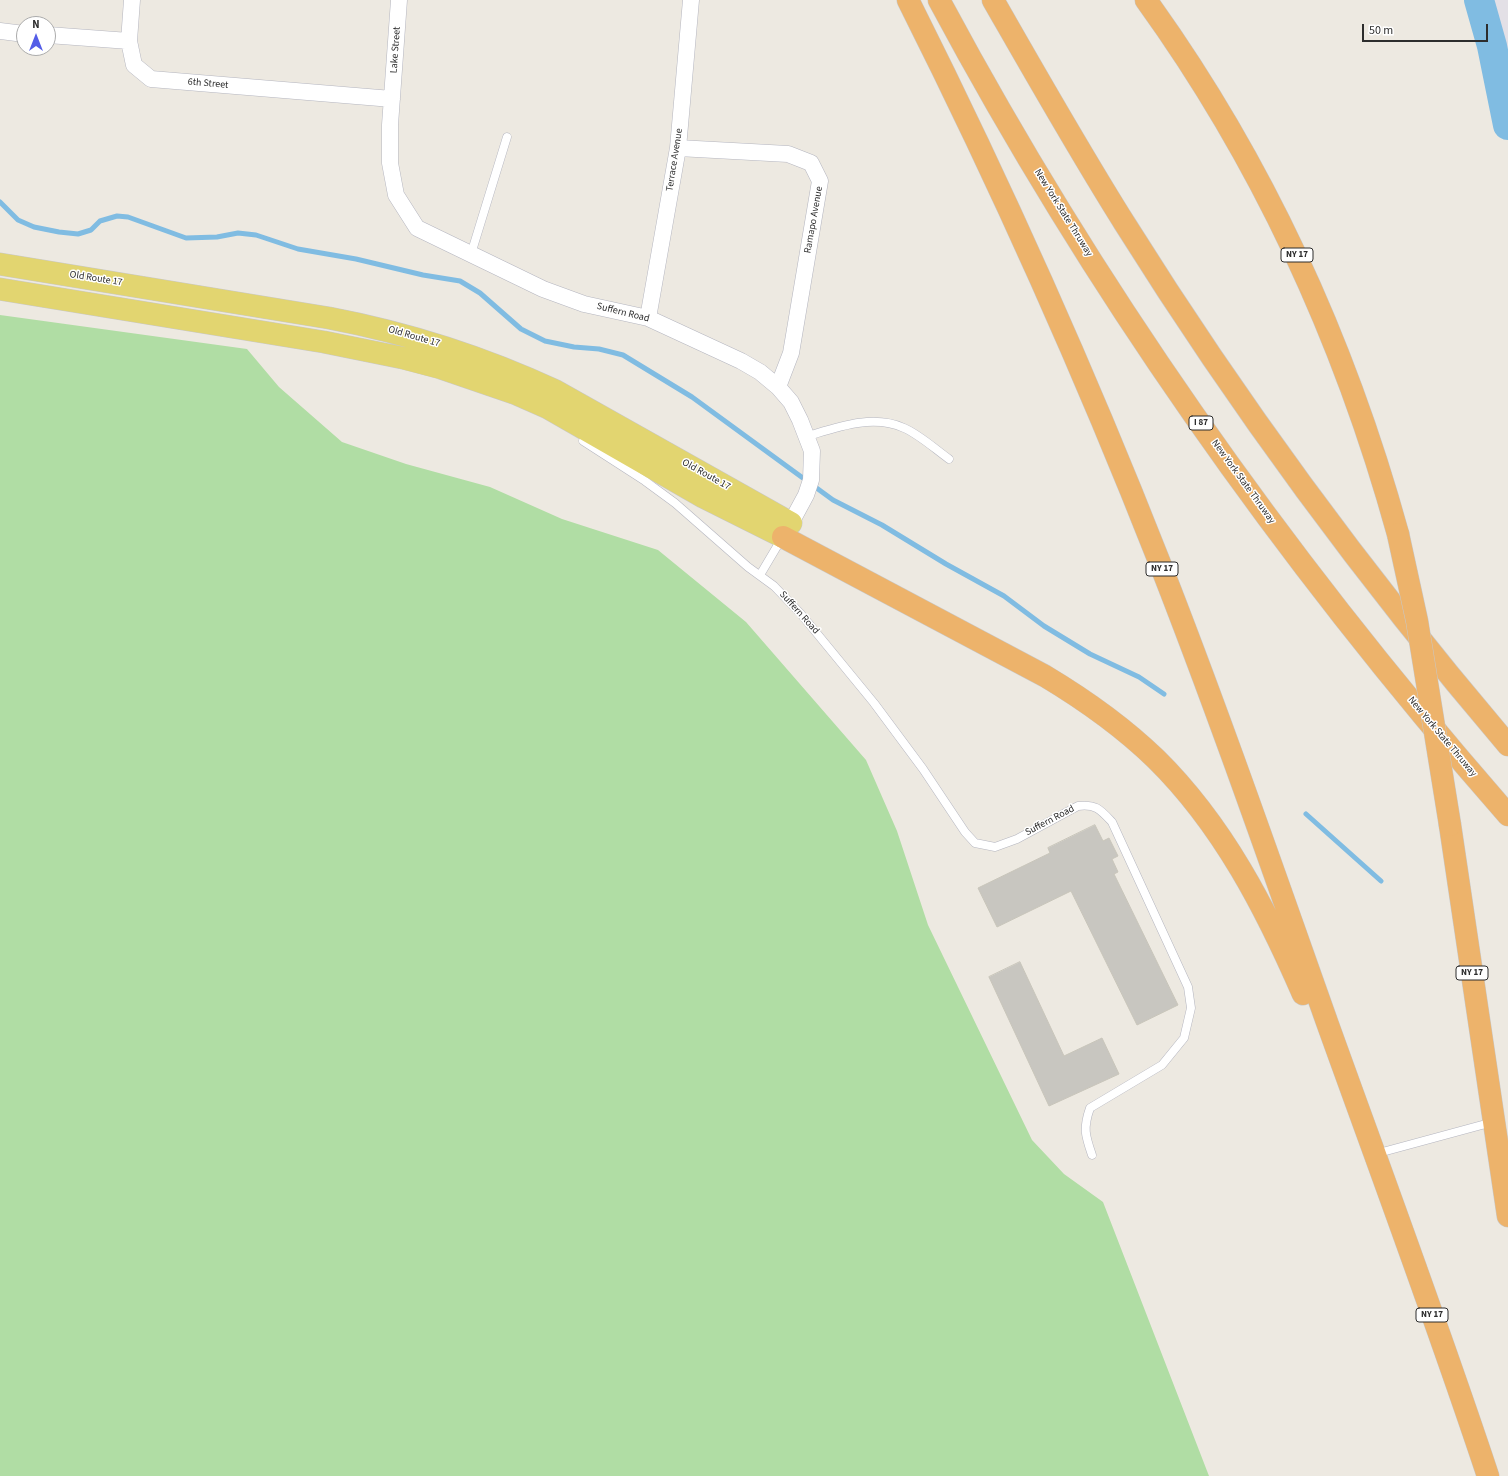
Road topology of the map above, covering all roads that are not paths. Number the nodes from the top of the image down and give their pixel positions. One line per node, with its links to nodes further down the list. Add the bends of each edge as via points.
1 (132, 0): 11 (street, 6th Street)
2 (399, 0): 12 (street, Lake Street)
3 (691, 0): 14 (street, Terrace Avenue)
4 (908, 0): 30 (highway, NY 17, via 1015,225 1130,489 1226,739)
5 (939, 0): 28 (highway, New York State Thruway / I 87, via 1053,198 1186,402 1333,603)
6 (993, 0): 27 (highway, via 1094,174 1158,276 1225,375 1334,526)
7 (1146, 0): 29 (highway, NY 17, bridge, via 1222,116 1276,213 1337,346 1372,446 1398,534 1417,621)
8 (0, 31): 9 (street)
9 (16, 33)
10 (56, 36): 11 (street)
11 (129, 41): 12 (street, 6th Street, via 134,65 151,79)
12 (392, 99): 15 (street, Suffern Road, via 390,163 396,195 417,228)
13 (507, 137): 15 (lane)
14 (678, 148): 18 (street, Terrace Avenue); 20 (street, Ramapo Avenue, via 788,154 811,163 820,181 791,353)
15 (471, 254): 18 (street, Suffern Road, via 543,289 584,304)
16 (0, 264): 25 (main road, Old Route 17, via 336,319 378,327 450,347 556,391)
17 (0, 289): 19 (main road, Old Route 17)
18 (648, 318): 20 (street, Suffern Road, via 741,360)
19 (364, 349): 21 (lane, via 437,371); 25 (main road, Old Route 17, via 441,368 548,408 703,496)
20 (778, 387): 22 (street, Suffern Road, via 790,402)
21 (503, 398)
22 (808, 436): 24 (lane, via 855,424 877,422 904,428); 25 (street, Suffern Road, via 812,452 808,487)
23 (579, 438): 26 (lane, Suffern Road, via 651,485)
24 (949, 459)
25 (787, 530): 26 (lane, Suffern Road); 30 (highway, via 1046,676 1106,716 1156,760 1207,818 1259,902 1291,965)
26 (760, 575): 31 (lane, Suffern Road, via 801,614 851,673 975,843 995,847 1017,839 1078,806 1089,805 1099,808 1112,822 1188,987 1191,1008 1184,1038 1162,1065 1090,1108 1085,1123 1086,1140)
27 (1508, 745)
28 (1508, 815)
29 (1494, 1122): 30 (lane); 32 (highway, NY 17)
30 (1374, 1154): 33 (highway, NY 17)
31 (1092, 1155)
32 (1508, 1216)
33 (1488, 1476)

